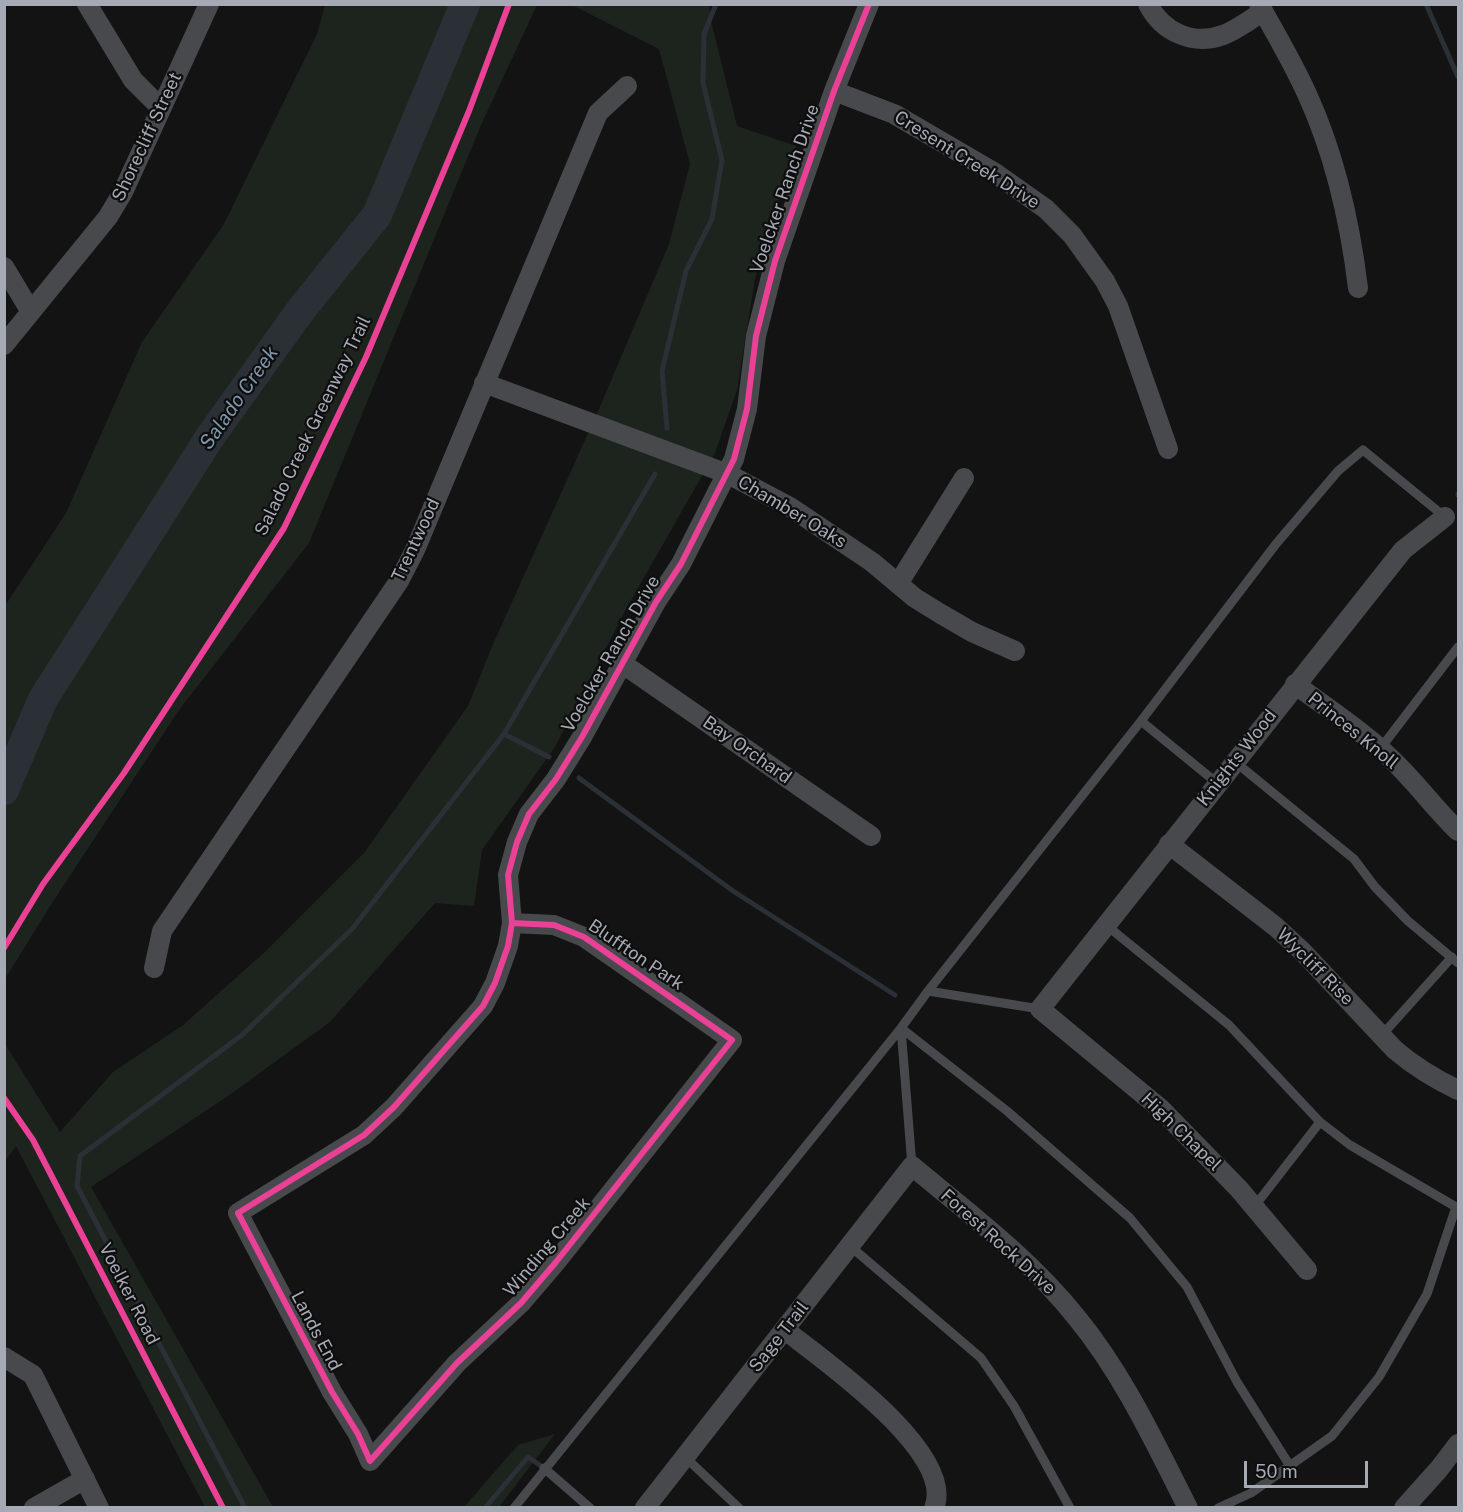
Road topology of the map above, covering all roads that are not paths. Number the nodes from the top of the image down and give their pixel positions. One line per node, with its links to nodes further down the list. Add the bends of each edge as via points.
1 (87, 4): 8 (street, via 133,80)
2 (209, 4): 8 (street, Shorecliff Street)
3 (869, 4): 7 (street, Voelcker Ranch Drive)
4 (1148, 4): 5 (street, via 1160,23 1170,30 1203,39 1222,35)
5 (1261, 8): 10 (street, via 1290,57 1329,152 1345,207)
6 (627, 86): 13 (street, Trentwood, via 598,113)
7 (834, 92): 14 (street, Cresent Creek Drive, via 894,114 995,173 1046,209 1072,235 1118,306); 15 (street, Voelcker Ranch Drive, via 775,261 756,336 747,409)
8 (161, 108): 11 (street, Shorecliff Street, via 108,217)
9 (4, 267): 11 (street)
10 (1358, 288)
11 (31, 312): 12 (street, Shorecliff Street)
12 (4, 345)
13 (484, 383): 15 (street, Chamber Oaks); 33 (street, Trentwood, via 399,581 162,931)
14 (1168, 449)
15 (728, 474): 18 (street, Chamber Oaks, via 789,507); 21 (street, Voelcker Ranch Drive)
16 (964, 478): 18 (street)
17 (1444, 517): 22 (street, Knights Wood, via 1403,550); 23 (lane, via 1363,450 1338,471 1276,544)
18 (898, 584): 20 (street, Chamber Oaks, via 972,632)
19 (1458, 647): 24 (lane)
20 (1015, 651)
21 (623, 663): 28 (street, Bay Orchard); 30 (street, Voelcker Ranch Drive, via 556,779 529,814 517,842 507,875)
22 (1295, 684): 24 (street, Princes Knoll); 25 (street, Knights Wood)
23 (1141, 721): 26 (lane); 34 (lane)
24 (1380, 749): 27 (street, Princes Knoll, via 1415,782 1436,810)
25 (1234, 761): 26 (street, Knights Wood); 32 (lane, via 1354,859 1408,921)
26 (1217, 783): 29 (street, Knights Wood)
27 (1456, 822)
28 (871, 836)
29 (1169, 844): 31 (street, Knights Wood); 37 (street, Wycliff Rise, via 1302,951)
30 (512, 923): 38 (street, Bluffton Park, via 554,925 584,937); 43 (street, Voelcker Ranch Drive, via 508,946 483,1006 394,1107 364,1135)
31 (1106, 925): 35 (street, Knights Wood); 40 (lane, via 1229,1025)
32 (1455, 960): 37 (lane)
33 (154, 968)
34 (928, 991): 35 (lane); 36 (lane)
35 (1040, 1009): 42 (street, High Chapel, via 1161,1109)
36 (901, 1028): 41 (lane); 51 (lane, via 1007,1111 1130,1218 1187,1287 1237,1382); 52 (lane)
37 (1381, 1036): 39 (street, Wycliff Rise, via 1411,1064)
38 (732, 1040): 50 (street, Winding Creek, via 556,1262 457,1363)
39 (1458, 1090)
40 (1320, 1122): 42 (lane); 51 (lane, via 1350,1145 1456,1207 1427,1294 1379,1377 1332,1436)
41 (912, 1166): 44 (street, Sage Trail); 62 (street, Forest Rock Drive, via 1037,1272 1078,1318 1114,1368)
42 (1254, 1207): 45 (street, High Chapel)
43 (238, 1213): 50 (street, Lands End)
44 (850, 1246): 46 (street, Sage Trail); 61 (lane, via 981,1358 1014,1406)
45 (1307, 1270)
46 (785, 1330): 49 (street, Sage Trail); 60 (street, via 871,1398 906,1435 934,1479)
47 (4, 1357): 53 (street, via 33,1374)
48 (1458, 1444): 64 (street)
49 (685, 1457): 58 (street, Sage Trail); 59 (lane)
50 (370, 1461)
51 (1290, 1466): 63 (lane, via 1251,1493)
52 (544, 1468): 56 (lane); 57 (lane)
53 (85, 1479): 54 (street); 55 (street)
54 (34, 1508)
55 (99, 1508)
56 (514, 1508)
57 (590, 1508)
58 (645, 1508)
59 (739, 1508)
60 (934, 1508)
61 (1070, 1508)
62 (1188, 1508)
63 (1218, 1508)
64 (1404, 1508)

